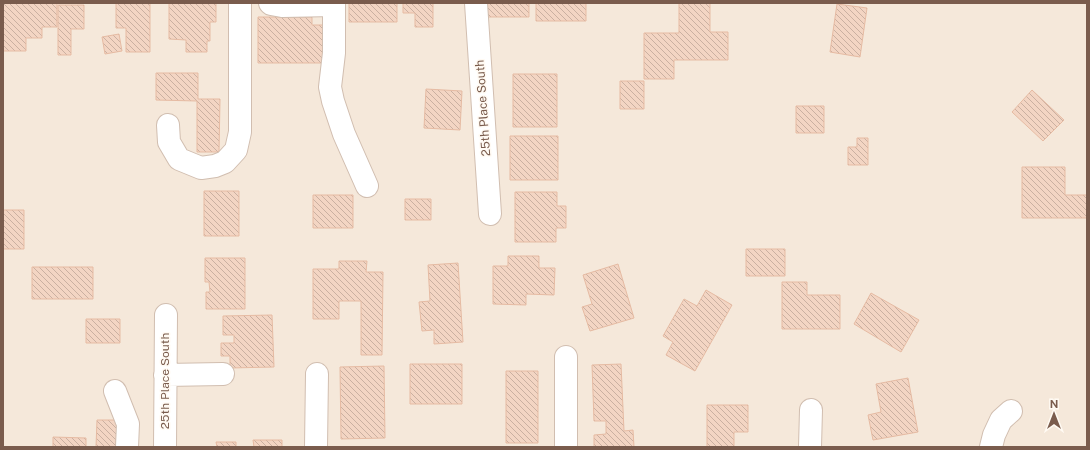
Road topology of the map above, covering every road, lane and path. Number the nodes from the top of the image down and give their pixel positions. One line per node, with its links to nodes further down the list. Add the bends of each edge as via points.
1 (240, 3): 5 (street, via 240,132 236,150 225,162 201,168 179,159 169,142)
2 (270, 3): 4 (street, via 282,6)
3 (476, 3): 7 (street, 25th Place South)
4 (334, 4): 6 (street, via 334,53 330,87 344,134)
5 (168, 125)
6 (367, 186)
7 (490, 214)
8 (166, 315): 12 (street, 25th Place South)
9 (566, 357): 19 (street)
10 (223, 374): 12 (street)
11 (317, 374): 18 (street)
12 (165, 375): 17 (street, 25th Place South)
13 (115, 391): 16 (street, via 128,424)
14 (811, 410): 20 (street)
15 (1011, 411): 21 (street, via 1001,420)
16 (127, 447)
17 (165, 447)
18 (316, 447)
19 (566, 447)
20 (810, 447)
21 (991, 447)

